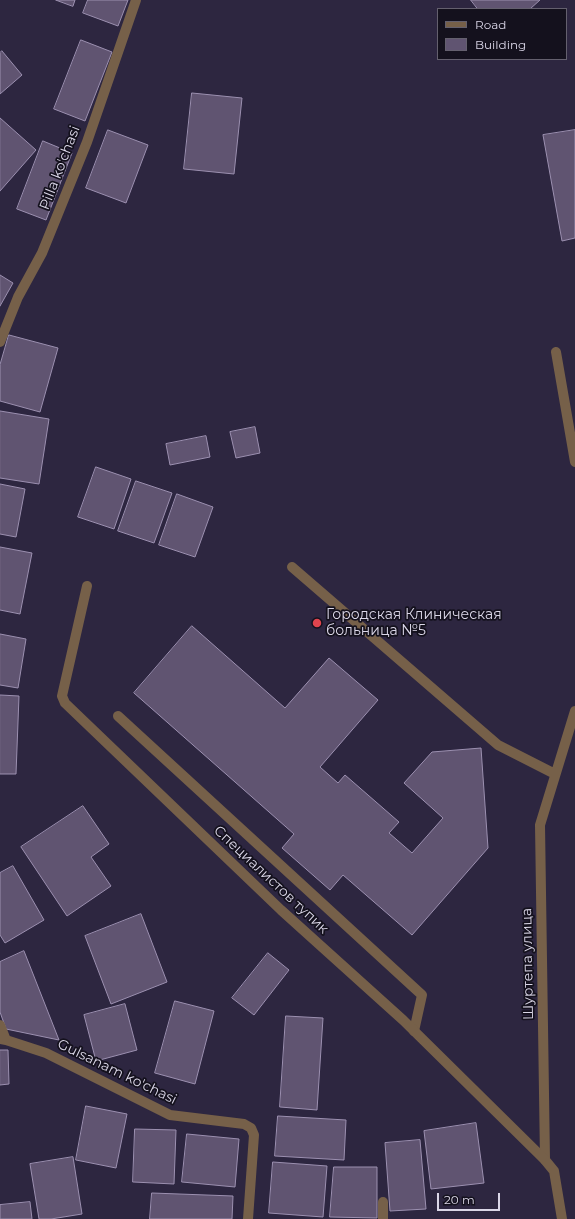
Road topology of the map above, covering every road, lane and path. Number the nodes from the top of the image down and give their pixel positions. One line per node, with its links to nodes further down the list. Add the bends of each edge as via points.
1 (136, 0): 2 (street, Pilla ko'chasi, via 87,142 42,254 18,297)
2 (0, 342)
3 (556, 352): 4 (street)
4 (575, 462)
5 (292, 567): 9 (street, via 498,745)
6 (87, 586): 11 (street, Специалистов тупик, via 62,696 65,703 281,910)
7 (575, 711): 9 (street, Шуртепа улица)
8 (118, 716): 11 (street, via 422,995)
9 (555, 774): 13 (street, Шуртепа улица, via 540,825)
10 (0, 1025): 12 (street)
11 (414, 1031): 13 (street, Специалистов тупик)
12 (3, 1039): 15 (street, Gulsanam ko'chasi, via 46,1052 170,1115 244,1124 251,1128 254,1135)
13 (546, 1160): 17 (street, Шуртепа улица, via 554,1172)
14 (383, 1202): 16 (street)
15 (248, 1219)
16 (382, 1219)
17 (562, 1219)

